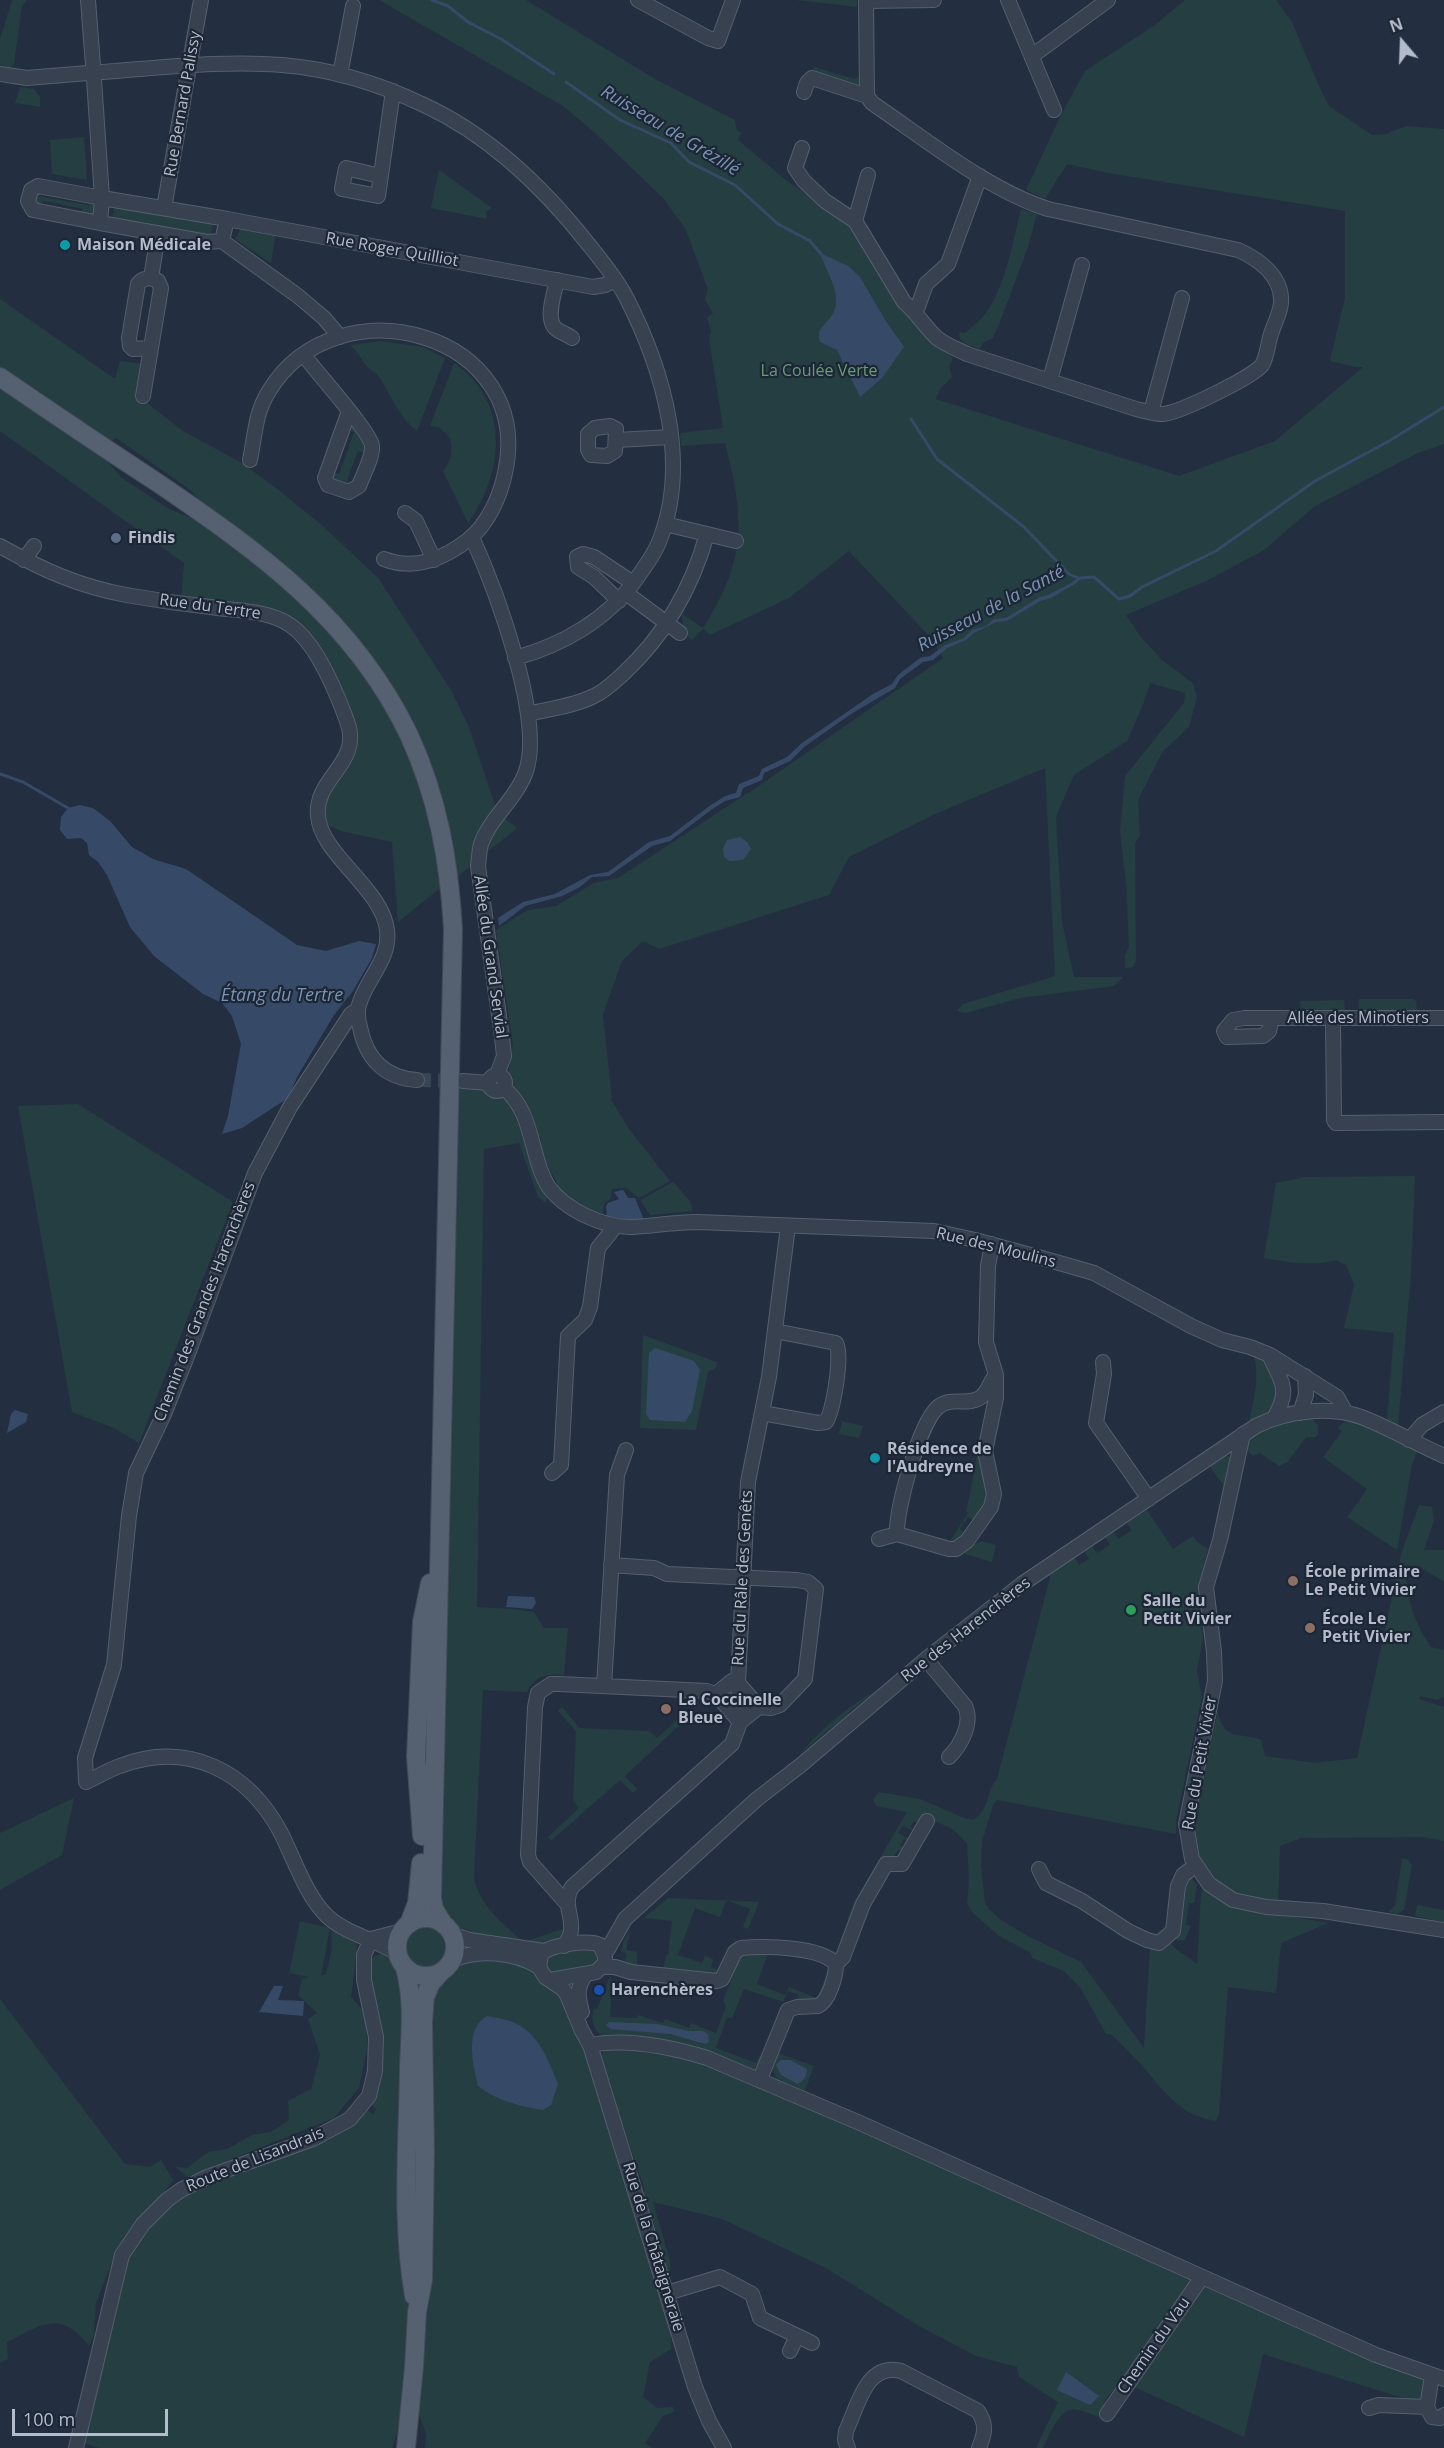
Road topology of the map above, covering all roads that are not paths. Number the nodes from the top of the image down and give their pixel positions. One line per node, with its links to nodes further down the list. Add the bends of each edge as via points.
1 (88, 0): 12 (street)
2 (201, 0): 11 (street, Rue Bernard Palissy)
3 (638, 0): 4 (street, via 718,41)
4 (733, 0)
5 (934, 0): 8 (street)
6 (1008, 0): 10 (street)
7 (1108, 0): 10 (street)
8 (866, 1): 17 (street)
9 (353, 6): 14 (street)
10 (1032, 56): 18 (street)
11 (190, 66): 12 (street); 14 (street, via 281,65); 24 (street, Rue Bernard Palissy)
12 (94, 72): 13 (street, via 27,78); 23 (street)
13 (0, 74)
14 (340, 75): 15 (street)
15 (393, 91): 21 (street); 33 (street, via 469,130 518,168 565,215)
16 (804, 92): 17 (street, via 812,78)
17 (867, 96): 22 (street)
18 (1054, 110)
19 (802, 148): 26 (street, via 795,168 804,181)
20 (868, 174): 26 (street)
21 (380, 176)
22 (980, 176): 35 (street, via 948,264 926,284); 44 (street, via 1018,198 1048,209 1238,250 1252,256 1275,280 1281,302 1263,364 1238,382 1185,407 1165,414)
23 (102, 198): 24 (street, Rue Roger Quilliot); 27 (street); 27 (street, Rue Roger Quilliot, via 38,186 31,190 28,201 33,210)
24 (164, 208): 25 (street, Rue Roger Quilliot)
25 (226, 219): 29 (street); 32 (street, Rue Roger Quilliot)
26 (855, 221): 35 (street, via 904,302)
27 (100, 223): 28 (street)
28 (158, 234): 29 (street); 31 (street)
29 (222, 241): 36 (street, via 298,296)
30 (1083, 265): 41 (street)
31 (151, 278): 38 (street, via 161,288); 38 (street, via 138,284 129,338 133,349)
32 (557, 280): 33 (street, Rue Roger Quilliot, via 593,287); 37 (street, via 552,324)
33 (615, 280): 45 (street, via 652,356)
34 (1182, 298): 44 (street)
35 (916, 312): 41 (street, via 937,337 967,354)
36 (340, 337): 39 (street); 51 (street, via 393,330 424,337 464,357 492,386 506,427 507,465 494,506)
37 (572, 338)
38 (149, 348): 42 (street)
39 (304, 355): 43 (street); 47 (street, via 278,379 261,406)
40 (0, 377): 94 (main road, via 227,530 301,590 336,625 377,681 408,735 427,780 450,874 453,929)
41 (1050, 380): 44 (street)
42 (143, 396)
43 (348, 411): 43 (street, via 372,446 359,486 349,492 328,485 325,478)
44 (1151, 412)
45 (671, 437): 46 (street); 49 (street, via 673,479)
46 (617, 440)
47 (250, 460)
48 (405, 513): 57 (street, via 416,521)
49 (665, 524): 50 (street); 58 (street, via 654,553)
50 (707, 534): 52 (street); 59 (street, via 693,576)
51 (472, 537): 57 (street); 61 (street, Allée du Grand Servial, via 487,570)
52 (736, 541)
53 (0, 546): 56 (street, Rue du Tertre)
54 (34, 546): 56 (street)
55 (384, 559): 57 (street, via 405,564)
56 (24, 560): 63 (street, Rue du Tertre, via 93,588 274,617 290,624 304,638 322,666 350,735 345,761 321,795 319,824 378,906 387,927 386,951)
57 (434, 560)
58 (626, 592): 59 (street); 61 (street, via 594,622 568,638)
59 (667, 623): 60 (street); 62 (street, via 639,658 595,696)
60 (680, 633)
61 (515, 658): 62 (street, Allée du Grand Servial)
62 (528, 714): 69 (street, Allée du Grand Servial, via 529,756 525,773 488,830 478,866 504,1056)
63 (358, 1009): 67 (street, via 362,1037 372,1060 392,1075); 114 (street, Chemin des Grandes Harenchères, via 290,1107 255,1173 186,1359 136,1473 114,1665 86,1758 86,1782 120,1766 154,1759 200,1762 230,1774 256,1795 328,1917)
64 (1444, 1018): 66 (street, Allée des Minotiers)
65 (1272, 1019): 66 (street, Allée des Minotiers)
66 (1333, 1019): 70 (street, via 1336,1123)
67 (417, 1080)
68 (463, 1081): 69 (street)
69 (496, 1082): 71 (street, Rue des Moulins, via 520,1105 539,1167 558,1198)
70 (1444, 1122)
71 (613, 1226): 72 (street, Rue des Moulins, via 678,1222); 90 (street, via 598,1248 590,1308 585,1320 568,1336 561,1465)
72 (788, 1226): 73 (street, Rue des Moulins, via 934,1231); 74 (street, Rue du Râle des Genêts)
73 (992, 1244): 76 (street, via 986,1342); 77 (street, Rue des Moulins, via 1094,1274 1191,1326 1270,1355)
74 (775, 1331): 80 (street, Rue du Râle des Genêts); 80 (street, via 830,1340 837,1345 838,1374 826,1422)
75 (1103, 1362): 91 (street, via 1096,1423)
76 (996, 1375): 92 (street, via 982,1397 948,1402 932,1415 902,1495); 92 (street, via 996,1398 985,1451 994,1494 991,1507 967,1541 956,1549)
77 (1293, 1375): 78 (street); 81 (street, via 1306,1395); 82 (street, via 1337,1397)
78 (1284, 1394): 81 (street); 83 (street, via 1282,1407)
79 (1444, 1412): 85 (street, via 1422,1425)
80 (762, 1413): 96 (street, Rue du Râle des Genêts, via 748,1482)
81 (1299, 1413): 82 (street, Rue des Harenchères); 83 (street, Rue des Harenchères)
82 (1346, 1413): 85 (street)
83 (1274, 1418): 84 (street, Rue des Harenchères)
84 (1243, 1434): 86 (street, Rue des Harenchères); 89 (street, Rue du Petit Vivier)
85 (1409, 1440): 88 (street)
86 (1224, 1447): 89 (street); 91 (street, Rue des Harenchères)
87 (626, 1450): 95 (street, via 617,1475)
88 (1444, 1456)
89 (1239, 1458): 105 (street, Rue du Petit Vivier, via 1206,1587 1215,1681 1186,1824)
90 (552, 1473)
91 (1149, 1499): 97 (street, Rue des Harenchères, via 1022,1584)
92 (897, 1534): 93 (street)
93 (879, 1539)
94 (439, 1543): 110 (main road, via 422,1622 416,1758 422,1821 420,1887); 111 (main road, via 432,1898)
95 (611, 1565): 96 (street, via 654,1568 667,1574); 99 (street)
96 (743, 1577): 98 (street, Rue du Râle des Genêts); 101 (street, via 797,1580 816,1589 805,1679 780,1705)
97 (926, 1659): 103 (street, via 968,1713 960,1745); 117 (street, Rue des Harenchères, via 757,1799 625,1919 616,1922)
98 (738, 1683): 100 (street, via 732,1681); 101 (street); 102 (street, Rue du Râle des Genêts)
99 (604, 1686): 100 (street); 107 (street, via 551,1684 536,1698 528,1855)
100 (716, 1694): 102 (street)
101 (759, 1707): 102 (street)
102 (740, 1722): 108 (street, Rue du Râle des Genêts, via 732,1744)
103 (949, 1757)
104 (927, 1821): 119 (street, via 902,1864 886,1864 863,1904 843,1957)
105 (1195, 1866): 106 (street, via 1183,1875 1178,1886 1173,1931 1160,1943 1128,1931 1046,1883); 112 (street, Rue du Petit Vivier, via 1209,1884 1233,1900)
106 (1039, 1869)
107 (550, 1885): 108 (street); 109 (street)
108 (575, 1885): 109 (street, Rue du Râle des Genêts, via 569,1893)
109 (568, 1905): 113 (street, Rue du Râle des Genêts)
110 (405, 1928): 111 (main road, via 427,1919); 114 (street); 118 (main road, via 397,1944)
111 (447, 1930): 116 (street, via 469,1940); 120 (main road, via 454,1946)
112 (1444, 1930)
113 (573, 1932): 115 (street); 117 (street)
114 (371, 1939): 118 (street, Chemin des Grandes Harenchères); 137 (street, Route de Lisandrais, via 364,1955 364,1980 376,2037 375,2072 369,2096 350,2119 313,2139 181,2190 143,2224 122,2255)
115 (564, 1946): 116 (street); 117 (street)
116 (544, 1951): 121 (street)
117 (601, 1955): 119 (street, via 631,1972 717,1981 722,1979 735,1952 745,1947 806,1950); 122 (street, via 596,1972)
118 (401, 1960): 120 (main road, via 422,1976); 128 (main road, via 411,1988 406,2226)
119 (836, 1964): 125 (street, via 822,2004 792,2007 785,2014)
120 (446, 1966): 121 (street, via 473,1954 507,1955); 128 (main road, via 425,1997 423,2269)
121 (539, 1967): 123 (street, Rue de la Châtaigneraie)
122 (586, 1974): 123 (street); 124 (street, Rue de la Châtaigneraie, via 578,1996)
123 (550, 1980): 124 (street, Rue de la Châtaigneraie, via 567,1995)
124 (590, 2044): 125 (street, via 646,2045 684,2051); 127 (street, Rue de la Châtaigneraie)
125 (760, 2079): 126 (street)
126 (1202, 2277): 132 (street, via 1376,2355); 135 (street, Chemin du Vau)
127 (667, 2293): 129 (street, via 720,2277 752,2294 760,2318); 139 (street, Rue de la Châtaigneraie, via 695,2387)
128 (417, 2313): 138 (main road)
129 (797, 2336): 130 (street); 131 (street)
130 (812, 2343)
131 (789, 2351)
132 (1438, 2377): 133 (street)
133 (1427, 2407): 134 (street); 136 (street, via 1432,2417)
134 (1369, 2408)
135 (1107, 2414)
136 (1444, 2415)
137 (76, 2448)
138 (406, 2448)
139 (724, 2448)
140 (848, 2448): 141 (street, via 846,2431 869,2381 883,2370 892,2369 978,2411 986,2432)
141 (979, 2448)

